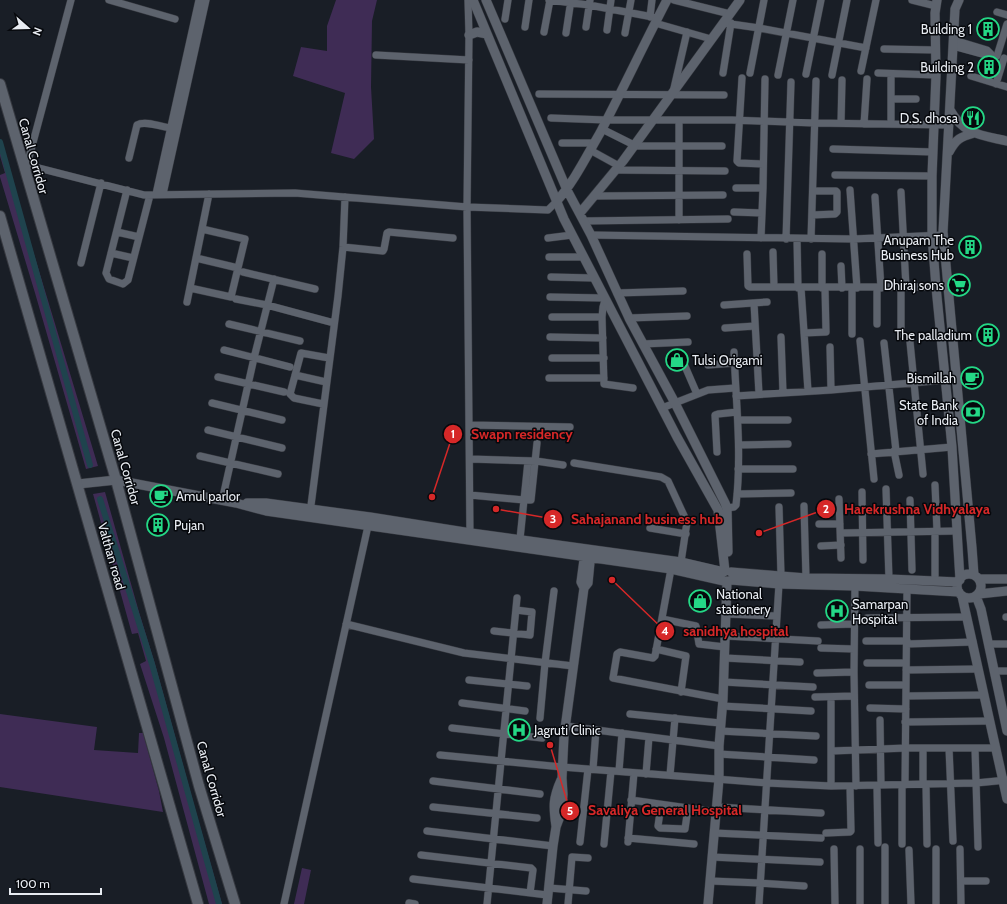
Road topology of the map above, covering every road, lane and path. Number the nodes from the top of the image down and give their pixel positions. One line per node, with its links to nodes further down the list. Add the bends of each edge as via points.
1 (71, 0): 111 (street)
2 (109, 0): 25 (street)
3 (199, 0): 98 (street)
4 (206, 0): 126 (street)
5 (468, 0): 48 (street)
6 (473, 0): 47 (street)
7 (486, 0): 122 (street)
8 (508, 0): 34 (street)
9 (529, 0): 38 (street)
10 (550, 0): 24 (street); 42 (street)
11 (612, 0): 28 (street)
12 (631, 0): 30 (street)
13 (652, 0): 35 (street)
14 (667, 0): 35 (street)
15 (674, 0): 31 (street)
16 (740, 0): 31 (street)
17 (764, 0): 40 (street)
18 (793, 0): 46 (street)
19 (821, 0): 49 (street)
20 (847, 0): 51 (street)
21 (876, 0): 53 (street)
22 (914, 0): 27 (street)
23 (958, 0): 52 (street, via 955,8)
24 (571, 1): 26 (street); 44 (street)
25 (124, 2): 33 (street)
26 (590, 3): 28 (street); 39 (street)
27 (936, 3): 55 (street)
28 (610, 9): 30 (street); 41 (street)
29 (997, 12): 32 (street)
30 (629, 13): 35 (street); 45 (street)
31 (730, 14): 36 (street)
32 (1007, 15)
33 (175, 18)
34 (505, 19)
35 (654, 19): 43 (street); 80 (street)
36 (727, 23): 40 (street); 50 (street); 60 (street)
37 (1007, 24): 57 (street)
38 (525, 27)
39 (586, 27)
40 (759, 28): 46 (street); 62 (street)
41 (607, 30)
42 (544, 32)
43 (687, 32): 50 (street); 78 (street)
44 (566, 33)
45 (625, 33)
46 (786, 33): 49 (street); 66 (street)
47 (487, 34): 48 (street, via 477,32); 133 (street)
48 (469, 35): 58 (street)
49 (812, 38): 51 (street); 63 (street)
50 (711, 39): 78 (street)
51 (839, 43): 53 (street); 64 (street)
52 (954, 43): 57 (street, via 987,50); 84 (street)
53 (866, 48): 59 (street)
54 (884, 49): 55 (street)
55 (936, 50): 67 (street)
56 (376, 55): 58 (street)
57 (1000, 56): 76 (street)
58 (469, 60): 134 (street)
59 (861, 71)
60 (723, 73)
61 (878, 73): 65 (street)
62 (750, 74)
63 (806, 74)
64 (832, 74)
65 (891, 74): 67 (street); 82 (street)
66 (778, 75)
67 (936, 75): 96 (street)
68 (970, 76): 76 (street)
69 (742, 78): 89 (street)
70 (867, 79): 94 (street)
71 (765, 80): 90 (street)
72 (842, 80): 93 (street)
73 (791, 82): 91 (street)
74 (816, 82): 92 (street)
75 (0, 84): 111 (main road, Canal Corridor)
76 (996, 84): 77 (street)
77 (1007, 87)
78 (672, 93): 80 (street); 81 (street); 87 (street)
79 (539, 94): 80 (street)
80 (619, 95): 86 (street)
81 (724, 95)
82 (891, 99): 83 (street); 95 (street)
83 (916, 99)
84 (950, 109): 97 (street); 100 (street, via 962,127)
85 (551, 118): 86 (street)
86 (606, 120): 87 (street); 99 (street)
87 (652, 120): 88 (street); 103 (street)
88 (679, 120): 89 (street); 104 (street)
89 (739, 120): 90 (street); 112 (street, via 738,162)
90 (764, 121): 91 (street); 112 (street)
91 (789, 121): 92 (street); 154 (street)
92 (814, 123): 93 (street); 124 (street)
93 (841, 123): 94 (street)
94 (864, 124): 95 (street)
95 (891, 124): 96 (street)
96 (935, 124): 97 (street); 108 (street)
97 (949, 125): 109 (street)
98 (171, 128): 110 (street, via 145,123 137,125); 126 (street)
99 (602, 129): 103 (street); 106 (street)
100 (974, 133): 101 (street); 109 (street, via 962,136)
101 (1007, 141)
102 (562, 143): 106 (street)
103 (634, 146): 104 (street); 113 (street)
104 (679, 146): 105 (street); 114 (street)
105 (722, 146)
106 (592, 147): 113 (street); 122 (street)
107 (832, 149): 108 (street)
108 (933, 152): 117 (street)
109 (947, 155): 147 (street)
110 (129, 158)
111 (25, 164): 118 (street); 280 (main road, Canal Corridor)
112 (763, 164): 120 (street)
113 (617, 168): 114 (street); 130 (street)
114 (679, 170): 115 (street); 128 (street)
115 (725, 171)
116 (835, 174): 117 (street)
117 (932, 176): 146 (street)
118 (101, 183): 121 (street); 167 (street)
119 (736, 188): 120 (street)
120 (763, 188): 136 (street)
121 (127, 190): 126 (street, via 144,195); 143 (street)
122 (567, 190): 133 (street); 139 (street)
123 (850, 190): 157 (street)
124 (813, 191): 137 (street); 137 (street, via 836,192 836,212)
125 (901, 192): 149 (street)
126 (156, 194): 127 (street); 148 (street, via 147,204)
127 (209, 194): 131 (street, via 295,193); 142 (street)
128 (680, 195): 129 (street); 130 (street); 141 (street)
129 (723, 195)
130 (595, 196): 139 (street)
131 (345, 198): 134 (street); 158 (street)
132 (876, 198): 153 (street)
133 (556, 202): 134 (street, via 548,210); 144 (street)
134 (467, 207): 255 (street)
135 (734, 212): 136 (street)
136 (762, 213): 152 (street)
137 (812, 215): 156 (street)
138 (0, 216): 281 (main road, Valthan road)
139 (582, 217): 141 (street); 145 (street)
140 (728, 219): 141 (street)
141 (679, 220)
142 (202, 229): 166 (street); 169 (street, via 245,239)
143 (117, 232): 148 (street); 160 (street)
144 (572, 235): 151 (street); 164 (street)
145 (591, 235): 152 (street); 184 (street)
146 (932, 235): 147 (street); 149 (street); 175 (street)
147 (944, 235): 230 (street)
148 (139, 236): 165 (street)
149 (903, 237): 153 (street); 174 (street)
150 (453, 238): 158 (street, via 389,232 383,251)
151 (548, 238)
152 (761, 238): 154 (street)
153 (879, 238): 157 (street); 181 (street)
154 (786, 239): 155 (street)
155 (797, 239): 156 (street); 177 (street)
156 (811, 239): 157 (street)
157 (853, 239): 180 (street)
158 (343, 247): 197 (street)
159 (773, 252): 173 (street)
160 (112, 253): 165 (street); 165 (street, via 107,277 122,284 128,280)
161 (748, 254): 173 (street, via 749,287)
162 (822, 254): 178 (street)
163 (549, 257): 164 (street)
164 (584, 257): 171 (street)
165 (133, 258)
166 (196, 258): 169 (street); 176 (street)
167 (81, 263)
168 (841, 266): 179 (street)
169 (240, 270): 172 (street); 176 (street, via 231,297)
170 (551, 277): 171 (street)
171 (594, 278): 187 (street)
172 (274, 279): 182 (street); 192 (street)
173 (774, 287): 177 (street)
174 (904, 287): 175 (street); 181 (street); 205 (street)
175 (936, 287): 231 (street)
176 (190, 288): 188 (street)
177 (800, 288): 178 (street); 203 (street)
178 (824, 288): 179 (street); 203 (street, via 826,332)
179 (842, 288): 180 (street)
180 (854, 288): 181 (street); 204 (street)
181 (879, 288): 199 (street)
182 (315, 289)
183 (684, 292): 184 (street)
184 (617, 293): 196 (street)
185 (550, 297): 187 (street)
186 (236, 299): 192 (street)
187 (605, 299): 195 (street); 249 (street)
188 (187, 302)
189 (767, 302): 190 (street)
190 (754, 303): 191 (street); 200 (street)
191 (724, 305)
192 (267, 306): 197 (street); 202 (street)
193 (687, 316): 196 (street)
194 (552, 317): 195 (street)
195 (602, 318): 208 (street)
196 (629, 318): 214 (street)
197 (334, 323): 220 (street)
198 (229, 324): 202 (street)
199 (877, 324)
200 (755, 326): 201 (street); 244 (street)
201 (725, 328)
202 (261, 332): 209 (street); 219 (street)
203 (804, 333): 240 (street)
204 (852, 334)
205 (901, 334)
206 (550, 337): 208 (street)
207 (781, 337): 242 (street)
208 (603, 338): 222 (street)
209 (300, 341)
210 (860, 341): 236 (street)
211 (688, 342): 214 (street)
212 (884, 342): 235 (street)
213 (910, 342): 233 (street)
214 (642, 344): 247 (street)
215 (830, 347): 239 (street)
216 (224, 350): 219 (street)
217 (734, 352): 223 (street)
218 (682, 356): 243 (street)
219 (254, 358): 225 (street); 234 (street)
220 (329, 358): 226 (street, via 301,353); 232 (street)
221 (552, 358): 222 (street)
222 (604, 358): 229 (street)
223 (735, 363): 224 (street); 238 (street)
224 (708, 365)
225 (290, 367)
226 (295, 375): 232 (street); 248 (street, via 290,394 292,397)
227 (218, 377): 234 (street)
228 (549, 378): 229 (street)
229 (604, 378): 237 (street, via 605,385)
230 (957, 379): 231 (street); 318 (street)
231 (946, 380): 233 (street); 262 (street)
232 (326, 382): 248 (street)
233 (914, 382): 235 (street); 264 (street)
234 (248, 384): 241 (street); 250 (street)
235 (888, 385): 236 (street); 265 (street)
236 (864, 387): 239 (street); 267 (street)
237 (633, 388)
238 (735, 388): 243 (street, via 711,389); 245 (street)
239 (832, 390): 240 (street)
240 (808, 391): 242 (street)
241 (284, 392)
242 (783, 393): 244 (street)
243 (697, 394): 247 (street)
244 (759, 394): 245 (street)
245 (736, 396): 251 (street)
246 (212, 403): 250 (street)
247 (675, 403): 249 (street); 294 (street)
248 (323, 404): 295 (street)
249 (662, 408): 317 (street, via 718,510)
250 (242, 411): 252 (street); 258 (street)
251 (737, 412): 253 (street); 266 (street, via 715,415)
252 (282, 420)
253 (738, 420): 254 (street); 261 (street)
254 (788, 420)
255 (470, 425): 256 (street); 269 (street)
256 (570, 427)
257 (208, 430): 258 (street)
258 (236, 437): 263 (street); 271 (street)
259 (536, 443): 270 (street)
260 (788, 444): 261 (street)
261 (739, 445): 274 (street)
262 (952, 447): 264 (street); 303 (street)
263 (282, 448)
264 (920, 449): 265 (street); 277 (street)
265 (895, 451): 267 (street); 278 (street)
266 (717, 452)
267 (871, 454): 279 (street)
268 (200, 456): 271 (street)
269 (470, 459): 270 (street); 287 (street)
270 (532, 461): 273 (street); 289 (street, via 532,499)
271 (230, 463): 276 (street); 291 (street)
272 (574, 463): 306 (street, via 666,479 686,520)
273 (563, 465)
274 (738, 469): 275 (street); 286 (street)
275 (793, 469)
276 (278, 474)
277 (923, 474)
278 (899, 475)
279 (874, 479)
280 (116, 480): 281 (street); 291 (street); 490 (main road, Canal Corridor, via 199,786)
281 (78, 484): 489 (main road, Valthan road)
282 (935, 485): 302 (street)
283 (886, 489): 300 (street)
284 (862, 492): 304 (street)
285 (790, 493): 286 (street)
286 (736, 494): 294 (street, via 735,506)
287 (470, 495): 289 (street); 307 (street)
288 (839, 499): 297 (street)
289 (524, 500): 308 (street)
290 (910, 500): 301 (street)
291 (222, 501): 295 (street, via 266,503)
292 (804, 506): 319 (street)
293 (779, 507): 320 (street)
294 (726, 508): 317 (street)
295 (310, 514): 298 (street); 307 (street, via 370,517)
296 (819, 524): 297 (street)
297 (840, 524): 305 (street)
298 (368, 526): 307 (street); 339 (street)
299 (650, 528): 306 (street)
300 (887, 531): 301 (street); 304 (street); 321 (street)
301 (911, 531): 302 (street); 316 (street)
302 (936, 531): 303 (street); 323 (street)
303 (957, 531): 324 (street)
304 (864, 532): 305 (street); 313 (street)
305 (841, 533): 310 (street)
306 (686, 534): 314 (street)
307 (470, 537): 308 (street); 311 (street)
308 (520, 540): 311 (street)
309 (821, 546): 310 (street)
310 (841, 546): 312 (street)
311 (588, 553): 314 (street); 315 (street); 362 (street, via 588,583 584,588)
312 (841, 558)
313 (864, 560)
314 (681, 562): 317 (street)
315 (671, 569): 317 (street); 338 (street)
316 (912, 570)
317 (727, 576): 320 (street); 333 (street)
318 (976, 577): 322 (street); 324 (street, via 966,575); 330 (street, via 981,585)
319 (806, 578): 320 (street); 325 (street)
320 (780, 579): 325 (street); 334 (street)
321 (889, 579): 323 (street); 325 (street)
322 (1007, 579)
323 (935, 581): 324 (street)
324 (959, 581): 329 (street)
325 (855, 582): 326 (street); 341 (street)
326 (907, 590): 329 (street); 337 (street)
327 (554, 591): 360 (street)
328 (1007, 591): 330 (street)
329 (960, 594): 330 (street, via 969,598); 335 (street)
330 (978, 595): 350 (street)
331 (517, 598): 332 (street)
332 (516, 610): 343 (street); 343 (street, via 532,612 530,634)
333 (727, 614): 334 (street); 344 (street)
334 (777, 616): 345 (street)
335 (967, 616): 337 (street); 348 (street)
336 (867, 618): 337 (street)
337 (906, 618): 349 (street)
338 (662, 619): 352 (street, via 696,626 699,644); 355 (street)
339 (346, 624): 357 (street, via 464,653); 491 (street)
340 (821, 624): 341 (street)
341 (854, 624): 354 (street)
342 (494, 631): 343 (street)
343 (513, 634): 357 (street)
344 (726, 636): 345 (street); 352 (street)
345 (776, 638): 346 (street); 358 (street)
346 (818, 641)
347 (866, 641): 349 (street)
348 (973, 642): 349 (street); 364 (street)
349 (907, 643): 363 (street)
350 (989, 644): 351 (street); 365 (street)
351 (1007, 644)
352 (725, 647): 356 (street)
353 (821, 648): 354 (street)
354 (854, 648): 367 (street)
355 (656, 649): 377 (street, via 685,655); 377 (street, via 653,658 618,652 614,678)
356 (725, 658): 358 (street); 370 (street)
357 (510, 659): 360 (street); 371 (street)
358 (774, 661): 359 (street); 372 (street)
359 (800, 662)
360 (545, 663): 362 (street); 393 (street)
361 (867, 663): 363 (street)
362 (573, 666): 398 (street)
363 (906, 666): 364 (street); 374 (street)
364 (978, 669): 378 (street)
365 (994, 671): 366 (street); 383 (street)
366 (1007, 671)
367 (854, 672): 368 (street); 379 (street)
368 (817, 673)
369 (469, 680): 371 (street)
370 (724, 682): 372 (street); 385 (street)
371 (508, 685): 375 (street); 387 (street)
372 (773, 685): 376 (street); 388 (street)
373 (869, 685): 374 (street)
374 (906, 685): 380 (street)
375 (527, 686)
376 (813, 687)
377 (682, 692): 385 (street)
378 (984, 695): 380 (street); 396 (street)
379 (854, 696): 382 (street); 417 (street)
380 (906, 696): 389 (street)
381 (815, 697): 382 (street)
382 (831, 697): 418 (street)
383 (1003, 698): 402 (street)
384 (462, 703): 387 (street)
385 (722, 703): 388 (street); 399 (street)
386 (870, 708): 389 (street)
387 (505, 709): 390 (street); 404 (street)
388 (771, 709): 391 (street); 405 (street)
389 (906, 709): 397 (street)
390 (525, 711)
391 (811, 711)
392 (630, 714): 394 (street)
393 (540, 718)
394 (675, 718): 399 (street); 409 (street)
395 (880, 720): 415 (street)
396 (990, 721): 397 (street); 414 (street)
397 (906, 722): 410 (street)
398 (566, 726): 401 (street); 423 (street)
399 (720, 727): 405 (street); 416 (street)
400 (452, 728): 404 (street)
401 (596, 730): 403 (street); 424 (street)
402 (1007, 732)
403 (622, 733): 407 (street); 426 (street)
404 (503, 734): 408 (street); 422 (street)
405 (770, 734): 406 (street); 420 (street)
406 (816, 736)
407 (649, 737): 409 (street); 428 (street)
408 (542, 738)
409 (673, 740): 416 (street); 429 (street)
410 (906, 748): 411 (street); 415 (street); 437 (street)
411 (923, 748): 412 (street); 436 (street)
412 (949, 748): 413 (street); 433 (street)
413 (975, 748): 414 (street); 434 (street)
414 (996, 748): 431 (street)
415 (881, 749): 417 (street); 440 (street)
416 (719, 750): 420 (street); 430 (street)
417 (855, 750): 418 (street); 439 (street)
418 (832, 751): 438 (street)
419 (440, 755): 422 (street)
420 (769, 758): 421 (street); 435 (street)
421 (814, 760)
422 (500, 761): 423 (street); 441 (street)
423 (562, 767): 424 (street); 464 (street, via 562,778 554,800 556,827)
424 (590, 769): 425 (street); 457 (street)
425 (611, 771): 426 (street); 460 (street)
426 (619, 772): 427 (street)
427 (634, 773): 428 (street); 444 (street)
428 (646, 774): 429 (street)
429 (670, 775): 430 (street)
430 (719, 779): 435 (street); 448 (street)
431 (1005, 780): 434 (street); 443 (street)
432 (433, 781): 441 (street)
433 (951, 783): 434 (street); 436 (street); 458 (street)
434 (976, 783): 466 (street)
435 (767, 784): 438 (street); 449 (street)
436 (925, 784): 437 (street); 463 (street)
437 (903, 785): 440 (street); 462 (street)
438 (831, 786): 439 (street)
439 (853, 786): 440 (street); 455 (street, via 852,831 824,835)
440 (879, 786): 459 (street)
441 (498, 789): 442 (street); 451 (street)
442 (540, 794)
443 (1007, 799)
444 (631, 800): 445 (street); 461 (street, via 628,840)
445 (661, 804): 447 (street); 447 (street, via 658,826 660,828 685,829)
446 (432, 807): 451 (street)
447 (688, 808): 448 (street)
448 (716, 809): 449 (street); 454 (street)
449 (765, 810): 450 (street); 455 (street)
450 (821, 813)
451 (495, 814): 452 (street); 456 (street)
452 (537, 818)
453 (427, 831): 456 (street)
454 (714, 833): 455 (street); 473 (street)
455 (764, 835): 475 (street)
456 (493, 839): 464 (street); 477 (street)
457 (580, 842)
458 (953, 842)
459 (878, 843)
460 (604, 844)
461 (694, 844)
462 (902, 844)
463 (927, 844)
464 (553, 846): 488 (street)
465 (885, 847): 498 (street)
466 (978, 847)
467 (936, 848): 500 (street)
468 (834, 849): 496 (street)
469 (860, 849): 497 (street)
470 (960, 849): 480 (street)
471 (909, 850): 499 (street)
472 (421, 855): 477 (street)
473 (712, 857): 475 (street); 479 (street)
474 (588, 858): 485 (street, via 572,857)
475 (762, 859): 476 (street); 482 (street)
476 (820, 862)
477 (491, 863): 484 (street); 487 (street, via 531,868 533,870)
478 (412, 879): 484 (street)
479 (711, 881): 482 (street); 494 (street)
480 (960, 881): 481 (street); 501 (street)
481 (986, 881)
482 (760, 883): 483 (street); 495 (street)
483 (804, 886)
484 (488, 888): 487 (street); 492 (street)
485 (569, 889): 486 (street); 488 (street); 493 (street)
486 (586, 891)
487 (530, 893): 488 (street)
488 (547, 896)
489 (198, 904)
490 (235, 904)
491 (284, 904)
492 (487, 904)
493 (568, 904)
494 (708, 904)
495 (759, 904)
496 (835, 904)
497 (860, 904)
498 (885, 904)
499 (911, 904)
500 (936, 904)
501 (961, 904)

